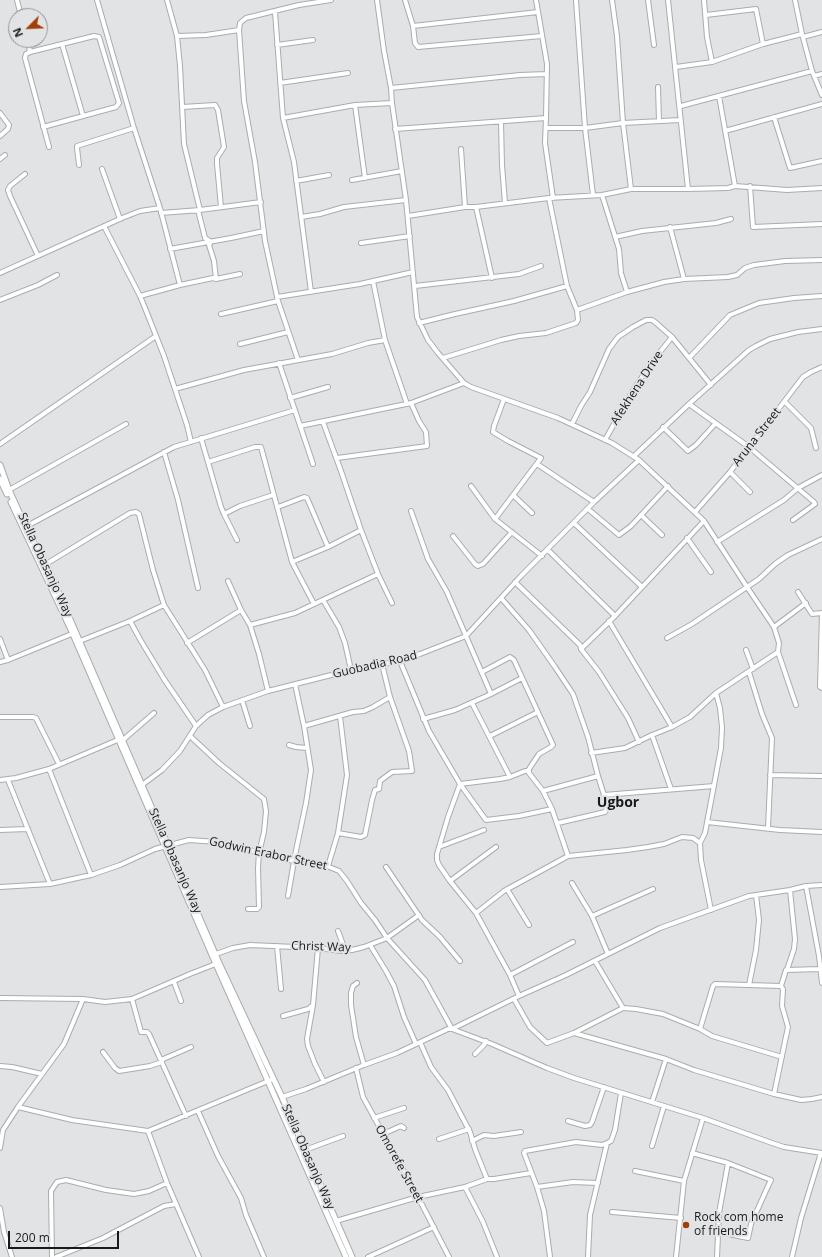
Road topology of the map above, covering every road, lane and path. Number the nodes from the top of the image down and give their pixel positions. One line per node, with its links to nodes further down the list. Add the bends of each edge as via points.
1 (97, 0): 56 (street)
2 (167, 0): 20 (street)
3 (331, 0): 13 (street)
4 (378, 0): 37 (street)
5 (405, 0): 16 (street)
6 (536, 0): 14 (street)
7 (576, 0): 58 (street)
8 (612, 0): 54 (street)
9 (648, 0): 24 (street)
10 (668, 0): 30 (street)
11 (704, 0): 15 (street)
12 (795, 0): 19 (street)
13 (275, 12): 17 (street, via 246,18 240,23); 26 (street)
14 (538, 12): 16 (street); 21 (street)
15 (706, 15): 25 (street, via 756,10); 29 (street)
16 (413, 26): 21 (street, via 418,47)
17 (239, 30): 20 (street, via 206,36); 84 (street, via 244,101)
18 (822, 32): 19 (street)
19 (802, 35): 25 (street); 31 (street)
20 (177, 36): 45 (street)
21 (542, 36): 33 (street)
22 (313, 40): 26 (street)
23 (62, 44): 28 (street); 47 (street); 47 (street, via 99,37 119,103 116,107)
24 (654, 44)
25 (763, 44): 29 (street)
26 (277, 45): 36 (street)
27 (29, 48): 28 (street)
28 (30, 52): 55 (street, via 25,58)
29 (712, 62): 30 (street)
30 (676, 67): 44 (street)
31 (812, 71): 35 (street); 40 (street)
32 (348, 73): 36 (street)
33 (547, 74): 37 (street); 50 (street)
34 (822, 74): 35 (street)
35 (814, 76): 39 (street)
36 (280, 83): 49 (street)
37 (391, 88): 41 (street)
38 (658, 88): 52 (street)
39 (822, 95)
40 (719, 96): 44 (street); 60 (street)
41 (392, 103): 43 (street); 59 (street)
42 (822, 104): 48 (street)
43 (355, 105): 49 (street); 72 (street)
44 (680, 106): 51 (street)
45 (182, 108): 86 (street, via 215,105 218,110 224,147 217,164); 90 (street, via 184,144)
46 (0, 113): 61 (street, via 9,125)
47 (83, 116): 55 (street)
48 (774, 117): 60 (street); 66 (street, via 790,168)
49 (283, 118): 74 (street)
50 (546, 118): 53 (street); 57 (street)
51 (680, 120): 52 (street); 79 (street)
52 (660, 121): 54 (street)
53 (501, 122): 59 (street); 85 (street)
54 (624, 123): 58 (street); 78 (street)
55 (43, 127): 62 (street)
56 (134, 128): 67 (street, via 80,144 77,148); 89 (street)
57 (546, 128): 58 (street); 82 (street, via 545,143)
58 (585, 128): 80 (street)
59 (395, 129): 69 (street)
60 (725, 131): 75 (street)
61 (0, 136)
62 (49, 147)
63 (461, 149): 87 (street)
64 (5, 155): 65 (street)
65 (0, 159)
66 (822, 161)
67 (79, 165)
68 (102, 169): 94 (street)
69 (402, 171): 72 (street); 83 (street)
70 (26, 174): 105 (street, via 8,190)
71 (329, 175): 74 (street)
72 (365, 178): 73 (street)
73 (352, 180)
74 (296, 181): 93 (street)
75 (735, 186): 76 (street); 79 (street)
76 (750, 186): 77 (street, via 787,190); 96 (street, via 753,226)
77 (822, 188)
78 (631, 189): 79 (street); 81 (street)
79 (688, 190)
80 (593, 195): 81 (street); 82 (street)
81 (602, 195): 101 (street)
82 (551, 198): 85 (street); 118 (street)
83 (406, 200): 92 (street); 93 (street, via 344,207)
84 (261, 202): 86 (street); 99 (street)
85 (505, 203): 88 (street)
86 (221, 207): 90 (street)
87 (465, 207): 88 (street); 92 (street)
88 (476, 207): 112 (street)
89 (160, 208): 91 (street); 94 (street, via 140,211)
90 (199, 210): 91 (street); 102 (street, via 205,238)
91 (161, 213): 104 (street)
92 (408, 216): 100 (street)
93 (301, 217): 119 (street)
94 (120, 219): 97 (street)
95 (731, 219): 98 (street, via 716,223)
96 (822, 224)
97 (104, 226): 105 (street); 121 (street)
98 (670, 227): 101 (street); 113 (street)
99 (264, 230): 102 (street); 123 (street)
100 (410, 236): 103 (street); 108 (street)
101 (615, 237): 120 (street, via 620,249 621,273)
102 (211, 242): 104 (street); 114 (street, via 209,245)
103 (361, 242)
104 (170, 249): 116 (street)
105 (38, 256): 109 (street)
106 (822, 260): 113 (street, via 754,265 728,277)
107 (540, 266): 112 (street, via 519,274)
108 (413, 272): 115 (street); 117 (street)
109 (0, 273)
110 (240, 274): 114 (street)
111 (57, 275): 124 (street)
112 (492, 278): 117 (street)
113 (684, 278): 120 (street)
114 (216, 279): 116 (street)
115 (373, 281): 119 (street); 132 (street)
116 (180, 285): 121 (street)
117 (415, 286): 127 (street)
118 (567, 286): 125 (street); 127 (street)
119 (311, 292): 123 (street)
120 (627, 292): 125 (street)
121 (140, 296): 130 (street)
122 (822, 296): 135 (street, via 759,303 744,308 730,315)
123 (278, 299): 126 (street); 129 (street)
124 (0, 300)
125 (577, 310): 134 (street, via 578,320 569,325 546,333 501,340)
126 (221, 314)
127 (419, 323): 134 (street, via 428,340)
128 (822, 328): 140 (street, via 770,339 756,346)
129 (288, 332): 133 (street); 136 (street)
130 (156, 336): 142 (street); 158 (street)
131 (672, 338): 135 (street); 151 (street, via 652,320 632,327 618,337 609,349); 156 (street, Afekhena Drive, via 632,392)
132 (385, 340): 136 (street); 146 (street)
133 (240, 344)
134 (443, 358): 139 (street)
135 (689, 358): 140 (street)
136 (298, 360): 137 (street)
137 (279, 363): 142 (street); 143 (street)
138 (822, 368): 145 (street, Aruna Street, via 803,377)
139 (464, 383): 144 (street); 146 (street)
140 (711, 385): 147 (street)
141 (328, 387): 143 (street)
142 (175, 389): 157 (street)
143 (290, 398): 148 (street)
144 (504, 399): 151 (street); 167 (street, via 493,432 541,458)
145 (785, 402): 159 (street, Aruna Street); 160 (street, via 811,428)
146 (409, 403): 149 (street); 163 (street, via 426,432 427,446)
147 (689, 404): 152 (street); 154 (street)
148 (295, 410): 153 (street); 155 (street)
149 (323, 422): 153 (street); 163 (street)
150 (126, 424): 175 (street)
151 (572, 424): 156 (street)
152 (715, 424): 154 (street, via 688,451); 159 (street)
153 (300, 426): 166 (street)
154 (664, 427): 162 (street)
155 (201, 438): 157 (street); 165 (street)
156 (605, 440): 162 (street)
157 (191, 442): 161 (street)
158 (0, 444)
159 (749, 447): 169 (street, Aruna Street); 174 (street)
160 (816, 448)
161 (164, 452): 191 (street); 212 (street)
162 (634, 456): 164 (street)
163 (336, 458): 192 (street)
164 (639, 460): 173 (street); 179 (street, Guobadia Road)
165 (208, 462): 177 (street, via 261,447); 185 (street)
166 (313, 464)
167 (537, 464): 178 (street); 179 (street)
168 (0, 465): 175 (street, Stella Obasanjo Way)
169 (730, 472): 176 (street); 183 (street, Aruna Street)
170 (822, 475): 174 (street)
171 (0, 479): 196 (street)
172 (471, 486): 187 (street)
173 (668, 486): 183 (street); 186 (street)
174 (798, 488): 188 (street, via 816,504); 200 (street, via 784,500)
175 (9, 490): 191 (street, Stella Obasanjo Way)
176 (750, 492)
177 (274, 495): 180 (street); 185 (street)
178 (513, 495): 184 (street); 187 (street)
179 (594, 502): 181 (street, Guobadia Road)
180 (278, 507): 201 (street, via 307,498); 204 (street)
181 (588, 509): 186 (street, via 619,535); 190 (street, Guobadia Road)
182 (411, 511): 228 (street, via 428,559 447,592)
183 (695, 512): 189 (street)
184 (532, 513)
185 (224, 514): 199 (street)
186 (641, 515): 194 (street)
187 (495, 519): 193 (street)
188 (793, 520)
189 (704, 521): 197 (street); 200 (street)
190 (574, 523): 202 (street, Guobadia Road); 210 (street)
191 (27, 526): 196 (street, Stella Obasanjo Way)
192 (361, 530): 201 (street); 207 (street)
193 (512, 532): 195 (street, via 483,564 478,566); 203 (street)
194 (662, 535)
195 (453, 536)
196 (30, 538): 205 (street, Stella Obasanjo Way); 227 (street)
197 (687, 538): 206 (street); 210 (street)
198 (822, 538): 211 (street, via 775,564 760,579)
199 (237, 540)
200 (717, 542): 211 (street)
201 (328, 547): 204 (street)
202 (548, 550): 203 (street, Guobadia Road); 222 (street)
203 (542, 556): 209 (street, Guobadia Road)
204 (292, 562): 218 (street)
205 (46, 564): 219 (street, via 130,513 136,512 139,514); 227 (street, Stella Obasanjo Way)
206 (711, 572)
207 (378, 574): 215 (street); 216 (street)
208 (228, 581): 220 (street)
209 (516, 582): 214 (street, Guobadia Road); 233 (street)
210 (641, 586): 222 (street)
211 (747, 587): 226 (street); 229 (street)
212 (198, 588)
213 (798, 592): 217 (street)
214 (501, 598): 228 (street, Guobadia Road); 270 (street, via 529,630 573,694)
215 (323, 600): 218 (street); 240 (street, via 339,627)
216 (392, 603)
217 (806, 603): 221 (street, via 812,614); 226 (street)
218 (314, 604): 225 (street)
219 (164, 605): 223 (street); 232 (street)
220 (241, 610): 225 (street); 232 (street)
221 (822, 613): 245 (street)
222 (615, 616): 224 (street)
223 (130, 621): 231 (street); 259 (street, via 164,680)
224 (609, 621): 233 (street); 262 (street)
225 (250, 625): 246 (street)
226 (774, 627): 235 (street, via 779,643)
227 (74, 633): 231 (street, Stella Obasanjo Way); 236 (street); 266 (street)
228 (466, 636): 237 (street, Guobadia Road); 242 (street)
229 (667, 638)
230 (0, 639): 236 (street)
231 (80, 641): 266 (street, Stella Obasanjo Way)
232 (188, 643): 253 (street)
233 (581, 648): 267 (street, via 628,718)
234 (746, 650): 241 (street)
235 (778, 652): 241 (street); 252 (street)
236 (8, 660): 238 (street)
237 (400, 661): 239 (street, Guobadia Road); 258 (street)
238 (0, 662)
239 (382, 664): 240 (street, Guobadia Road); 249 (street)
240 (351, 670): 244 (street, Guobadia Road)
241 (751, 671): 247 (street); 274 (street, via 762,714 772,738)
242 (482, 672): 243 (street, via 511,657); 248 (street)
243 (522, 678): 248 (street); 254 (street)
244 (295, 684): 246 (street, Guobadia Road); 261 (street)
245 (822, 688)
246 (268, 691): 250 (street, Guobadia Road)
247 (716, 693): 262 (street, via 690,717); 282 (street, via 722,727)
248 (491, 694): 251 (street)
249 (390, 697): 256 (street, via 364,711); 295 (street, via 412,770 392,772 380,780 379,789 375,790 372,800 365,835 361,837)
250 (242, 700): 253 (street, Guobadia Road); 260 (street)
251 (472, 703): 258 (street); 265 (street)
252 (796, 705)
253 (223, 707): 259 (street, Guobadia Road, via 208,715)
254 (538, 712): 265 (street); 273 (street, via 553,745 539,754)
255 (154, 713): 266 (street)
256 (340, 716): 261 (street); 295 (street, via 347,775)
257 (0, 717): 271 (street, via 36,718)
258 (424, 719): 280 (street)
259 (196, 726): 264 (street, Guobadia Road)
260 (250, 726)
261 (304, 726): 269 (street)
262 (672, 727): 263 (street)
263 (652, 734): 267 (street); 283 (street)
264 (190, 736): 281 (street, Guobadia Road, via 162,770); 300 (street, via 264,799 266,811)
265 (490, 736): 277 (street)
266 (121, 740): 271 (street); 281 (street, Stella Obasanjo Way); 285 (street)
267 (639, 742): 270 (street, via 625,748)
268 (289, 745): 269 (street)
269 (307, 748): 302 (street, via 311,770)
270 (591, 753): 275 (street)
271 (59, 764): 272 (street)
272 (49, 769): 279 (street); 305 (street)
273 (529, 771): 277 (street); 284 (street)
274 (770, 775): 276 (street); 290 (street)
275 (598, 776): 284 (street); 286 (street)
276 (822, 776)
277 (510, 777): 280 (street)
278 (0, 780): 279 (street)
279 (8, 780): 292 (street)
280 (460, 784): 287 (street, via 486,820); 298 (street)
281 (142, 785): 285 (street, Stella Obasanjo Way)
282 (714, 786): 283 (street); 288 (street)
283 (671, 789): 286 (street)
284 (543, 791): 287 (street)
285 (144, 795): 297 (street, Stella Obasanjo Way)
286 (604, 795): 289 (street, via 607,808 605,812)
287 (552, 809): 289 (street)
288 (707, 822): 290 (street); 296 (street)
289 (558, 823): 301 (street)
290 (768, 828): 294 (street)
291 (0, 830): 292 (street)
292 (28, 830): 308 (street)
293 (484, 830): 298 (street)
294 (822, 832)
295 (338, 834): 303 (street)
296 (700, 843): 301 (street, via 693,838 682,837 648,847); 318 (street)
297 (167, 846): 300 (street, Godwin Erabor Street, via 189,840 217,842); 305 (street, Godwin Erabor Street); 330 (street, Stella Obasanjo Way); 334 (street)
298 (439, 847): 306 (street, via 437,860)
299 (496, 847): 306 (street)
300 (259, 853): 302 (street, Godwin Erabor Street); 317 (street, via 259,907)
301 (568, 856): 312 (street)
302 (294, 860): 303 (street, Godwin Erabor Street); 316 (street)
303 (328, 866): 324 (street, Godwin Erabor Street, via 339,871)
304 (386, 866): 320 (street)
305 (92, 875): 308 (street, Godwin Erabor Street)
306 (450, 881): 319 (street)
307 (572, 883): 321 (street)
308 (50, 884): 310 (street, Godwin Erabor Street)
309 (822, 885): 311 (street)
310 (0, 886)
311 (806, 886): 314 (street); 335 (street)
312 (507, 889): 319 (street); 322 (street)
313 (653, 889): 321 (street)
314 (790, 890): 315 (street); 336 (street, via 795,939)
315 (756, 895): 318 (street); 341 (street, via 759,920)
316 (288, 896)
317 (248, 909)
318 (711, 910): 331 (street, via 660,928)
319 (476, 913): 337 (street)
320 (419, 915): 324 (street, Christ Way); 333 (street)
321 (592, 916): 331 (street)
322 (529, 925)
323 (338, 931): 329 (street)
324 (387, 938): 326 (street, Christ Way); 354 (street, Godwin Erabor Street, via 425,980)
325 (573, 942): 337 (street)
326 (370, 945): 329 (street, Christ Way); 357 (street, via 394,986 404,1017)
327 (277, 946): 328 (street, Christ Way); 330 (street, Christ Way, via 250,945); 343 (street)
328 (318, 948): 329 (street, Christ Way); 350 (street)
329 (344, 950)
330 (216, 954): 334 (street, Stella Obasanjo Way)
331 (608, 954): 332 (street)
332 (595, 961): 344 (street); 351 (street)
333 (460, 962)
334 (217, 964): 338 (street); 368 (street, Stella Obasanjo Way)
335 (820, 968): 336 (street); 340 (street)
336 (787, 970): 342 (street)
337 (510, 975): 344 (street)
338 (174, 982): 348 (street); 349 (street)
339 (357, 983): 364 (street, via 351,993 351,1006)
340 (822, 983)
341 (750, 985): 342 (street); 353 (street, via 715,984)
342 (781, 986): 361 (street, via 782,1006 788,1027)
343 (281, 989)
344 (519, 996): 346 (street)
345 (0, 998): 347 (street)
346 (514, 998): 354 (street); 355 (street, via 530,1027 547,1043)
347 (83, 999): 348 (street, via 105,1002); 367 (street, via 64,1044)
348 (132, 1000): 363 (street, via 141,1032 149,1034)
349 (181, 1001)
350 (313, 1005): 352 (street, via 308,1009); 369 (street, via 307,1039)
351 (623, 1008): 353 (street, via 663,1014); 355 (street)
352 (283, 1016)
353 (700, 1029): 361 (street, via 712,1036)
354 (452, 1030): 356 (street); 357 (street, via 448,1028)
355 (574, 1033): 362 (street)
356 (486, 1041): 360 (street); 370 (street, via 547,1068)
357 (418, 1043): 364 (street); 386 (street)
358 (191, 1047): 363 (street)
359 (103, 1052): 363 (street, via 119,1071)
360 (475, 1054)
361 (782, 1057): 372 (street)
362 (666, 1059): 372 (street); 375 (street)
363 (162, 1061): 380 (street)
364 (364, 1064): 366 (street)
365 (0, 1066): 367 (street)
366 (356, 1068): 369 (street); 381 (street, Omorefe Street, via 363,1097)
367 (42, 1074): 377 (street)
368 (270, 1080): 374 (street, Stella Obasanjo Way); 379 (street); 417 (street)
369 (324, 1082): 374 (street)
370 (604, 1087): 371 (street); 383 (street, via 590,1125)
371 (622, 1093): 375 (street); 393 (street, via 615,1130 611,1141)
372 (774, 1094): 373 (street, via 801,1100 812,1100)
373 (822, 1096)
374 (282, 1097): 396 (street, Stella Obasanjo Way)
375 (652, 1102): 376 (street)
376 (664, 1106): 382 (street); 394 (street)
377 (18, 1107): 385 (street); 387 (street, via 72,1120)
378 (404, 1108): 381 (street)
379 (198, 1111): 380 (street); 421 (street, via 218,1156 241,1198)
380 (186, 1116): 387 (street)
381 (374, 1118): 389 (street, Omorefe Street)
382 (703, 1118): 397 (street); 398 (street, via 778,1145)
383 (568, 1121)
384 (404, 1128): 389 (street, via 401,1126)
385 (2, 1129): 395 (street)
386 (469, 1129): 391 (street); 392 (street)
387 (148, 1131): 404 (street)
388 (521, 1132): 392 (street, via 484,1135)
389 (383, 1134): 408 (street, Omorefe Street)
390 (343, 1136): 396 (street)
391 (439, 1139)
392 (472, 1141): 402 (street)
393 (607, 1143): 401 (street, via 602,1145 576,1142 526,1149 524,1153); 405 (street)
394 (652, 1146)
395 (0, 1148)
396 (305, 1150): 413 (street, Stella Obasanjo Way)
397 (692, 1153): 399 (street); 403 (street)
398 (822, 1153): 429 (street, via 801,1218)
399 (728, 1163): 415 (street, via 719,1213); 415 (street, via 771,1180 751,1224 748,1238)
400 (635, 1171): 403 (street)
401 (532, 1173): 402 (street); 407 (street)
402 (487, 1179): 406 (street)
403 (684, 1181): 412 (street)
404 (167, 1183): 409 (street); 419 (street, via 159,1188 134,1194 66,1180 57,1182 51,1191)
405 (598, 1183): 407 (street, via 574,1182); 426 (street, via 590,1215)
406 (465, 1187): 408 (street); 424 (street)
407 (537, 1187): 425 (street, via 544,1211)
408 (418, 1197): 413 (street); 414 (street, Omorefe Street)
409 (176, 1204): 416 (street); 420 (street, via 158,1208 103,1238)
410 (0, 1208): 418 (street)
411 (612, 1212): 412 (street)
412 (681, 1218): 427 (street)
413 (336, 1220): 417 (street, Stella Obasanjo Way)
414 (434, 1226): 422 (street); 423 (street, Omorefe Street)
415 (719, 1232): 428 (street)
416 (197, 1256)
417 (347, 1256)
418 (12, 1257)
419 (52, 1257)
420 (56, 1257)
421 (264, 1257)
422 (368, 1257)
423 (449, 1257)
424 (497, 1257)
425 (550, 1257)
426 (588, 1257)
427 (676, 1257)
428 (717, 1257)
429 (792, 1257)

